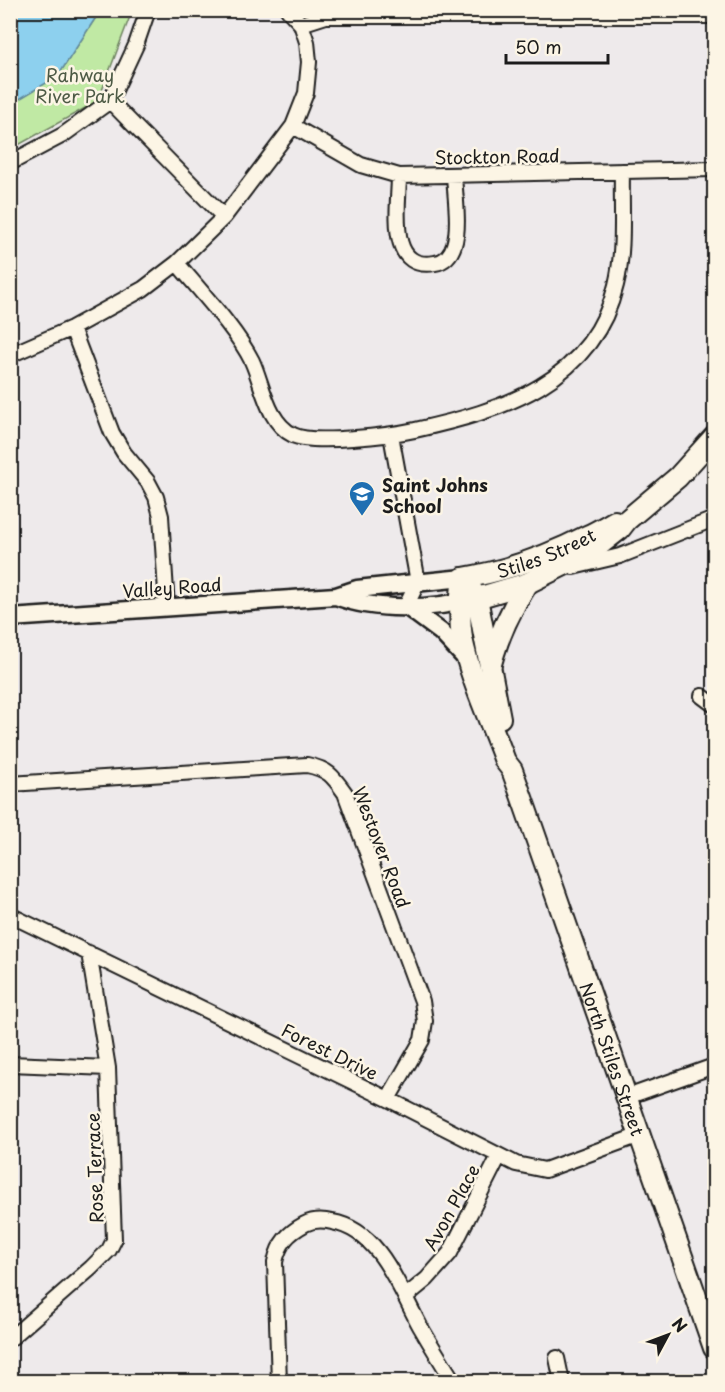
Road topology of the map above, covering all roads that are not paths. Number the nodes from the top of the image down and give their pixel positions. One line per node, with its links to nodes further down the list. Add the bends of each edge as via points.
1 (148, 10): 6 (street)
2 (288, 10): 5 (street)
3 (466, 13): 4 (street); 5 (street, via 326,16)
4 (714, 16)
5 (301, 24): 7 (street, via 309,62 306,93)
6 (110, 101): 8 (street, via 63,135); 13 (street)
7 (293, 126): 12 (street, Stockton Road, via 361,165); 13 (street)
8 (10, 163)
9 (714, 169): 10 (street, Stockton Road)
10 (622, 171): 11 (street, Stockton Road); 17 (street, via 620,248 612,300 597,332 577,359 535,390 504,404)
11 (454, 175): 12 (street, Stockton Road); 12 (street, via 454,245 442,261 424,264 414,261 400,246)
12 (399, 176)
13 (224, 217): 14 (street)
14 (177, 263): 15 (street, via 143,289); 17 (street, via 242,344 284,429 310,439)
15 (72, 328): 16 (street); 28 (street, via 112,433 156,497 161,516)
16 (10, 355)
17 (391, 435): 23 (street)
18 (714, 437): 19 (main road, Stiles Street, via 678,477)
19 (627, 519): 21 (main road, Stiles Street, via 592,551); 22 (main road, Stiles Street, via 614,521 537,558)
20 (714, 519): 21 (street, via 620,556)
21 (557, 570): 24 (main road, Stiles Street)
22 (463, 578): 23 (street, Valley Road); 26 (main road, North Stiles Street)
23 (418, 582): 25 (street, Valley Road, via 357,589); 27 (street)
24 (528, 583): 26 (main road, Stiles Street); 31 (main road, via 498,637)
25 (336, 596): 27 (street, Valley Road, via 354,603); 28 (street, Valley Road)
26 (468, 600): 27 (street, Valley Road); 30 (main road, North Stiles Street, via 462,638); 31 (main road, North Stiles Street)
27 (406, 606): 30 (street, via 441,632)
28 (167, 607): 29 (street, Valley Road)
29 (10, 618)
30 (469, 662): 34 (main road, North Stiles Street, via 505,761)
31 (490, 669): 34 (main road, North Stiles Street)
32 (702, 696): 33 (street)
33 (714, 705)
34 (512, 770): 41 (main road, North Stiles Street)
35 (10, 784): 42 (street, Westover Road, via 307,765 320,767 331,775 345,793 422,1002 422,1040)
36 (10, 915): 37 (street, Forest Drive)
37 (89, 953): 40 (street, Rose Terrace); 42 (street, Forest Drive)
38 (10, 1064): 40 (street)
39 (714, 1066): 41 (street)
40 (108, 1068): 46 (street, Rose Terrace, via 114,1240 91,1268)
41 (627, 1097): 43 (main road, North Stiles Street)
42 (388, 1099): 44 (street, Forest Drive)
43 (640, 1135): 44 (street, Forest Drive, via 545,1170 516,1164); 47 (main road, North Stiles Street)
44 (499, 1155): 45 (street, Avon Place, via 450,1253)
45 (405, 1298): 49 (street, via 388,1264 357,1231 322,1220 298,1228 278,1248 274,1262); 50 (street)
46 (10, 1339)
47 (714, 1348)
48 (557, 1358): 51 (street)
49 (279, 1382)
50 (454, 1382)
51 (562, 1382)

